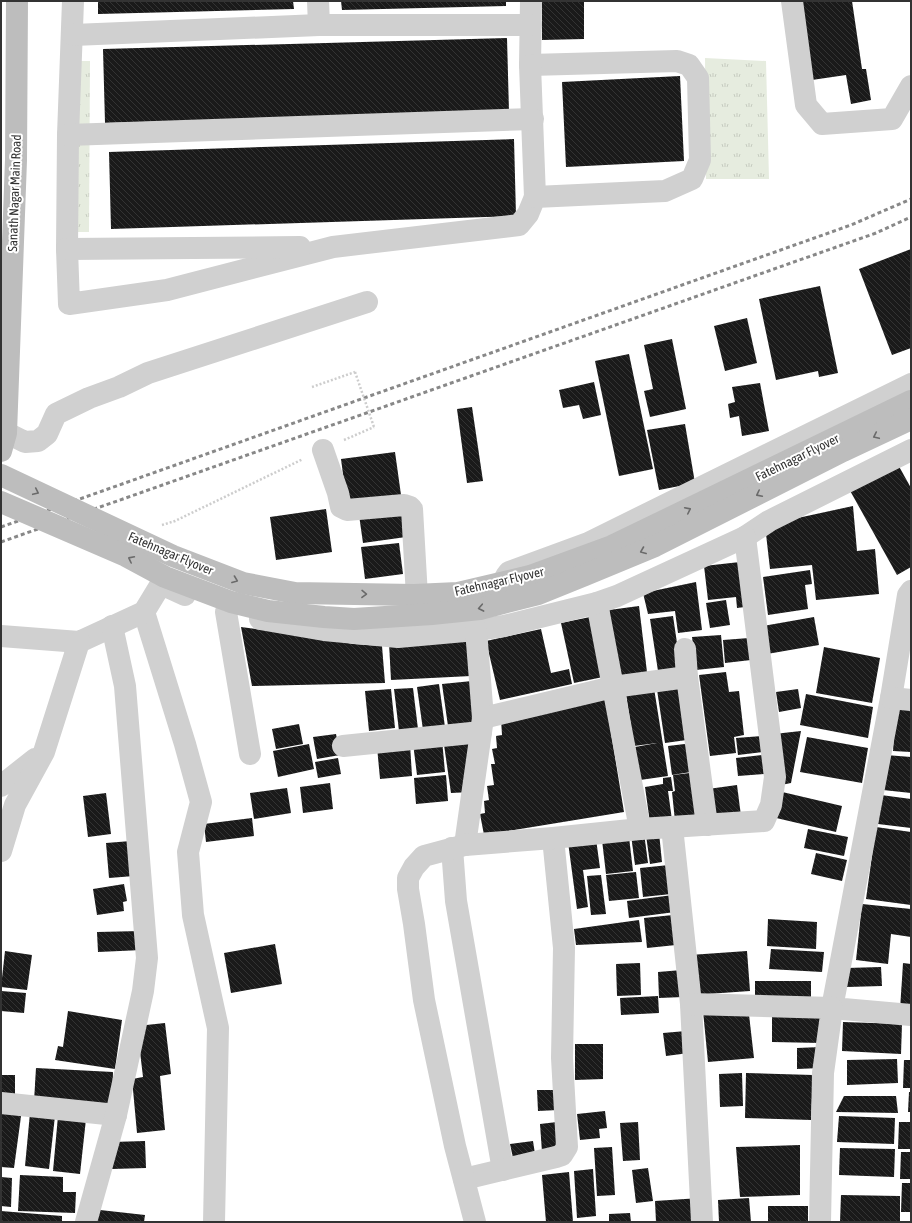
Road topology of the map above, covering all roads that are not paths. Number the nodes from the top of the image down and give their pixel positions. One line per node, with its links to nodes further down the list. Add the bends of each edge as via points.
1 (17, 1): 13 (main road, Sanath Nagar Main Road)
2 (73, 1): 8 (street)
3 (318, 1): 6 (street)
4 (531, 1): 7 (street)
5 (792, 1): 10 (street, via 806,105 822,124 892,120)
6 (319, 25): 7 (street); 8 (street)
7 (531, 25): 9 (street)
8 (73, 35): 12 (street)
9 (530, 65): 11 (street); 14 (street, via 677,61 689,65 698,78 700,160 692,179 665,191)
10 (911, 86)
11 (533, 119): 12 (street); 14 (street)
12 (68, 135): 16 (street)
13 (8, 160): 21 (main road, Sanath Nagar Main Road)
14 (535, 197): 15 (street, via 528,214 519,225)
15 (333, 247): 16 (street); 16 (street, via 167,290 69,304)
16 (67, 249)
17 (367, 302): 21 (street, Sanath Nagar Main Road, via 148,374 89,398 56,414 47,434 38,441 25,442)
18 (911, 384): 31 (street, via 588,543 508,572 506,576)
19 (911, 401): 24 (main road, Fatehnagar Flyover, one-way to 19, bridge, via 173,556 243,583 295,593 458,593 530,576 612,546)
20 (911, 419): 25 (main road, Fatehnagar Flyover, one-way to 25, bridge, via 655,546 545,591 480,609 432,614 354,619 268,612 231,602 166,577 126,556)
21 (3, 438)
22 (323, 450): 34 (street, via 341,507 347,510 404,505 412,509)
23 (911, 450): 26 (street, via 769,521)
24 (3, 471)
25 (1, 502)
26 (745, 537): 28 (street); 46 (street, via 775,777 772,805 764,821)
27 (911, 592): 40 (street, via 908,595)
28 (597, 603): 31 (street); 39 (street)
29 (144, 612): 30 (street, via 161,584); 32 (street); 60 (street, via 201,802 188,852 194,915 218,1028)
30 (226, 612): 34 (street, via 324,630 398,637); 44 (street)
31 (515, 624): 33 (street)
32 (112, 626): 36 (street); 56 (street, via 125,686 147,958 143,991)
33 (476, 630): 34 (street); 41 (street)
34 (420, 635)
35 (1, 636): 36 (street)
36 (79, 642): 43 (street)
37 (685, 649): 38 (street)
38 (688, 677): 39 (street); 46 (street)
39 (613, 687): 41 (street); 48 (street)
40 (901, 699): 53 (street)
41 (482, 725): 42 (street); 50 (street)
42 (343, 746)
43 (44, 752): 45 (street); 51 (street, via 15,805)
44 (250, 754)
45 (1, 786)
46 (707, 825): 47 (street)
47 (672, 827): 48 (street); 52 (street)
48 (640, 829): 49 (street)
49 (553, 838): 50 (street); 57 (street, via 564,948 562,1058 567,1147 556,1157)
50 (459, 847): 57 (street, via 456,901); 58 (street, via 424,856 408,878 408,889 424,1000)
51 (1, 851)
52 (690, 1004): 53 (street); 62 (street)
53 (832, 1008): 54 (street); 63 (street, via 823,1073)
54 (911, 1015)
55 (1, 1103): 56 (street)
56 (116, 1115): 59 (street)
57 (503, 1170): 58 (street)
58 (464, 1179): 61 (street)
59 (86, 1222)
60 (214, 1222)
61 (475, 1222)
62 (702, 1222)
63 (820, 1222)

